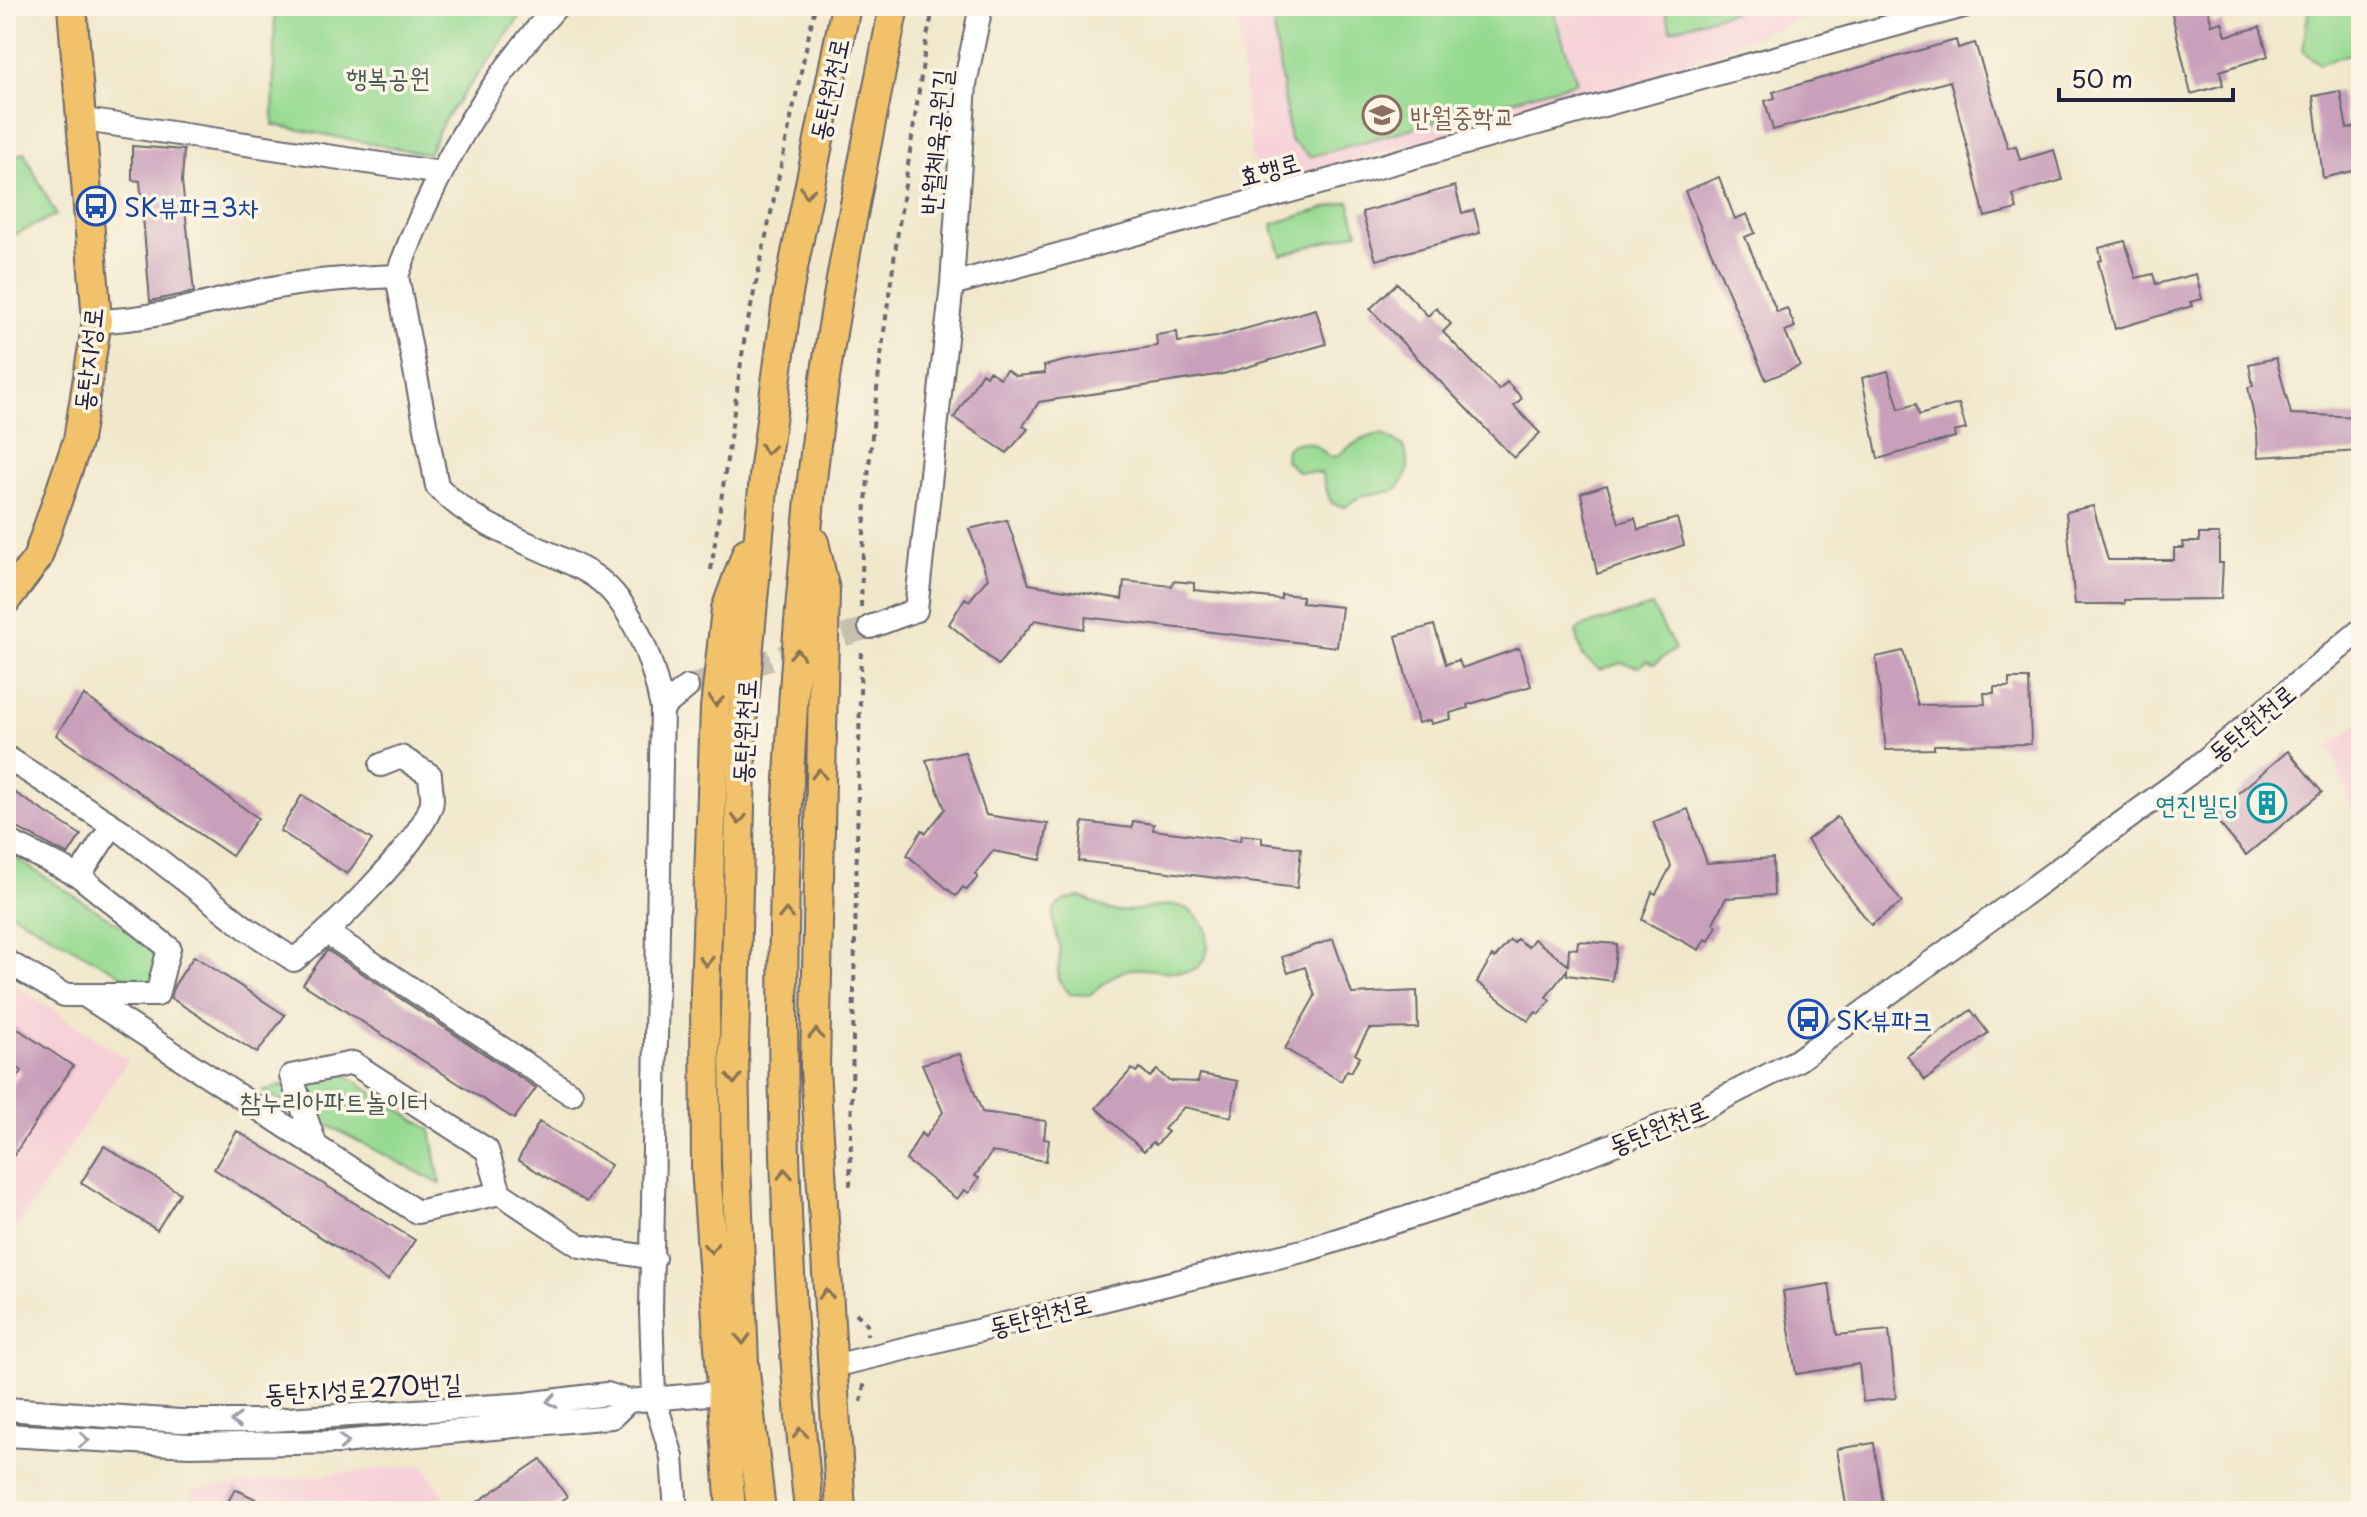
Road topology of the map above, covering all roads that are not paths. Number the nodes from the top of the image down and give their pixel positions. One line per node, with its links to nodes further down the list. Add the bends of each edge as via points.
1 (72, 6): 7 (main road, 동탄지성로)
2 (557, 6): 8 (street, via 514,53)
3 (846, 6): 12 (main road, 동탄원천로, one-way to 12, via 788,293)
4 (894, 6): 13 (main road, 동탄원천로, via 838,305)
5 (981, 6): 10 (street, 반월체육공원길, via 965,84)
6 (1964, 6): 10 (street, 효행로)
7 (78, 119): 8 (street); 11 (main road, 동탄지성로)
8 (441, 173): 9 (street)
9 (397, 276): 11 (street, via 335,278 196,308); 18 (street, via 437,486 458,508 588,572 610,591 655,672)
10 (952, 284): 15 (street, via 916,610)
11 (97, 321): 14 (main road, 동탄지성로, via 78,440 37,559)
12 (760, 518): 32 (main road, one-way to 32, via 726,609 709,808 706,1168); 39 (main road, 동탄원천로, one-way to 39, via 742,725 734,1051 744,1363)
13 (809, 519): 31 (main road, one-way to 13, via 815,1068 825,590); 40 (main road, 동탄원천로, one-way to 13, via 793,1364 783,1053 787,837)
14 (6, 600)
15 (864, 625)
16 (2361, 630): 31 (street, 동탄원천로, via 2187,775 1762,1082 1507,1186 1306,1250)
17 (687, 687): 18 (street)
18 (662, 708): 30 (street)
19 (6, 757): 21 (street)
20 (381, 765): 24 (street, via 401,757 430,775 432,805 413,835)
21 (112, 826): 23 (street); 24 (street, via 294,960)
22 (6, 840): 23 (street)
23 (79, 876): 26 (street, via 169,948 157,995)
24 (327, 933): 27 (street)
25 (6, 961): 26 (street, via 64,995)
26 (84, 995): 28 (street)
27 (571, 1094)
28 (316, 1146): 29 (street, via 417,1212); 29 (street, via 291,1076 353,1063 487,1150)
29 (500, 1193): 30 (street, via 580,1246)
30 (654, 1258): 33 (street)
31 (830, 1367): 41 (main road)
32 (720, 1393): 33 (street, 동탄지성로270번길); 38 (main road)
33 (654, 1397): 34 (street, 동탄지성로270번길); 37 (street, via 672,1457)
34 (628, 1401): 35 (street, 동탄지성로270번길, one-way to 35, via 607,1394 357,1417 240,1421); 36 (street, one-way to 34, via 190,1445 341,1442 612,1417)
35 (6, 1409)
36 (6, 1435)
37 (676, 1511)
38 (731, 1511)
39 (761, 1511)
40 (809, 1511)
41 (841, 1511)

